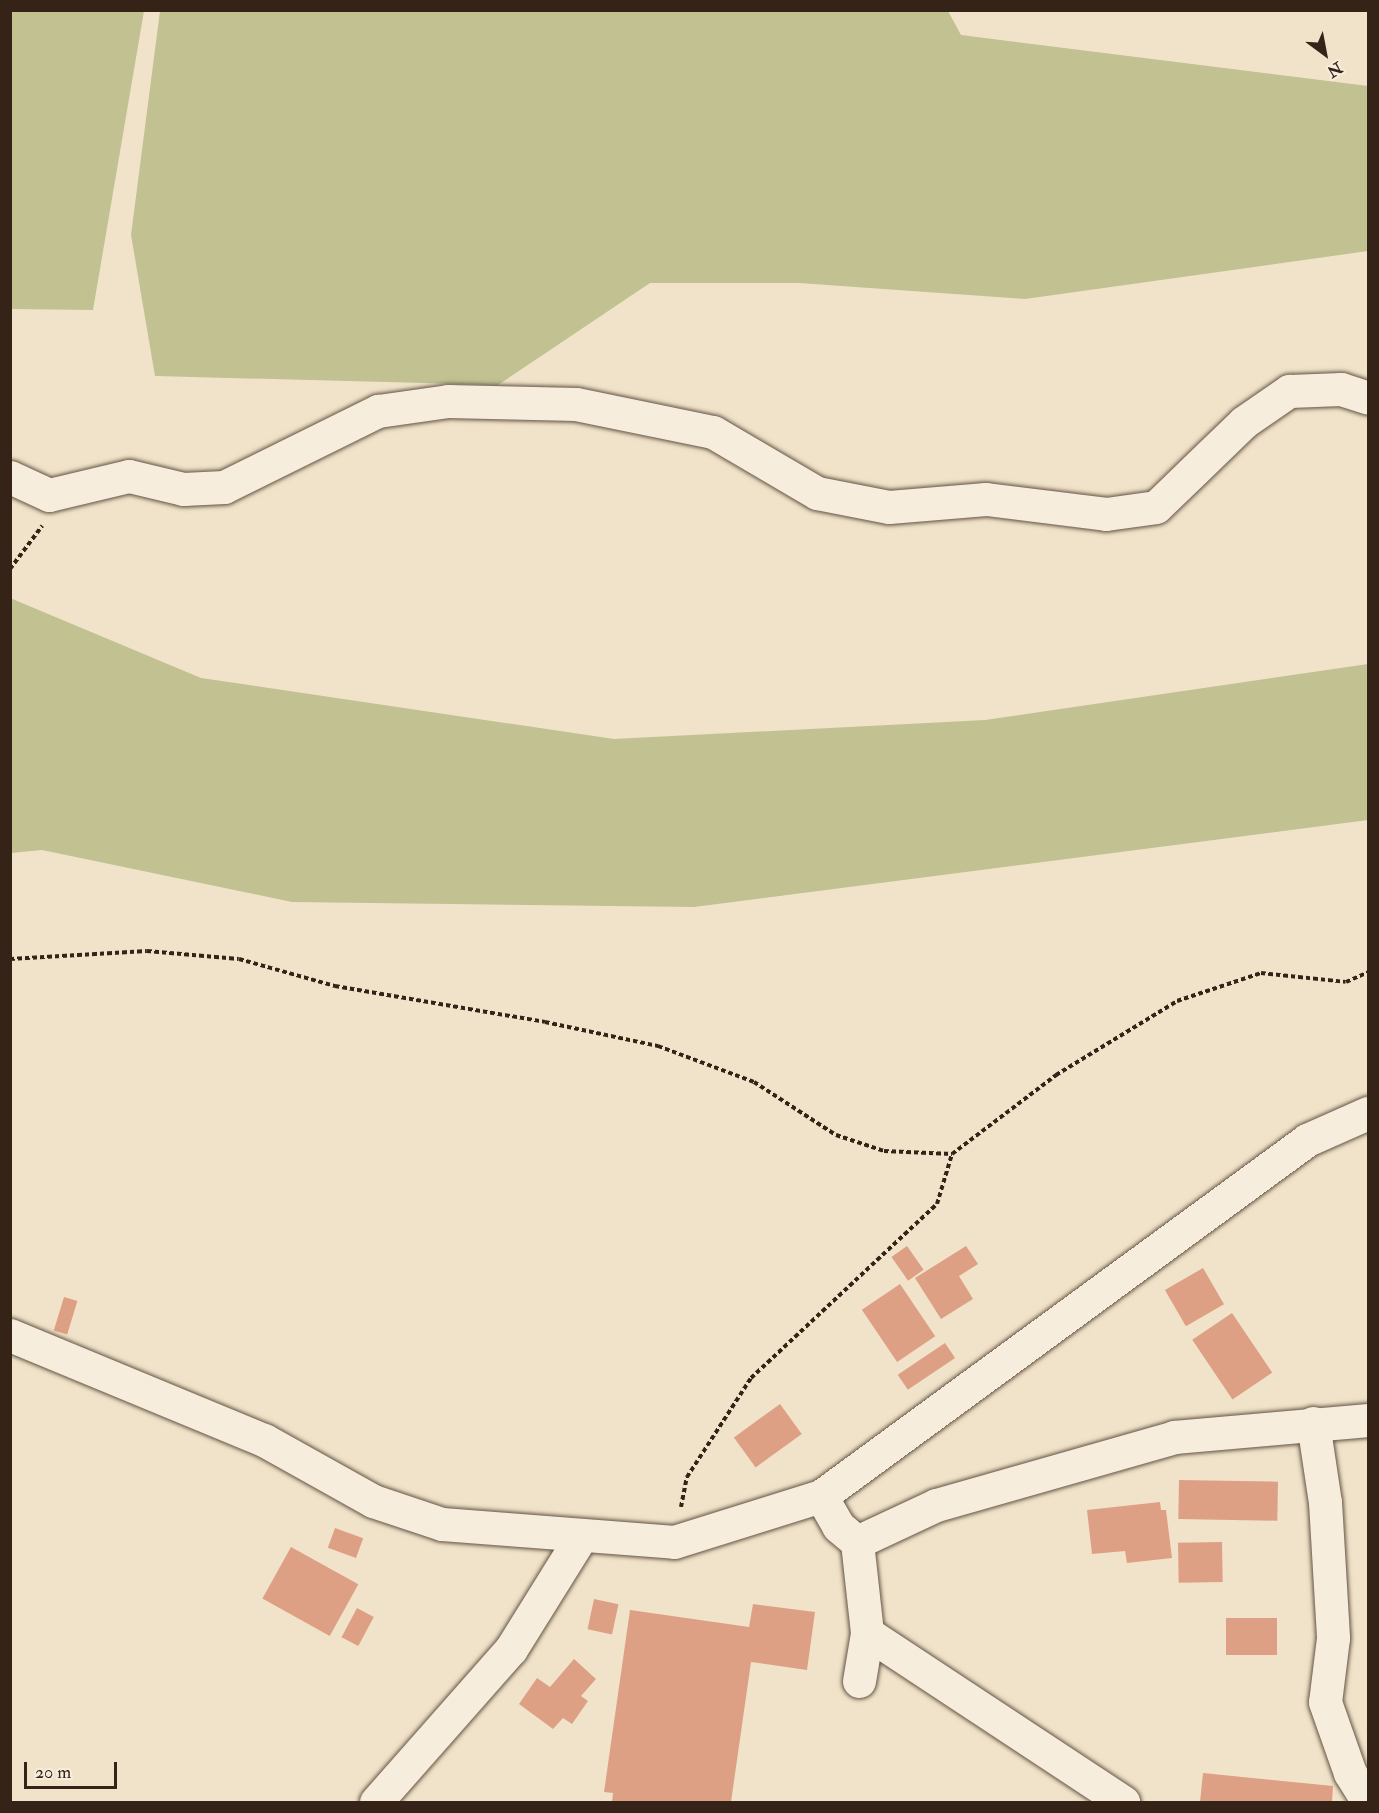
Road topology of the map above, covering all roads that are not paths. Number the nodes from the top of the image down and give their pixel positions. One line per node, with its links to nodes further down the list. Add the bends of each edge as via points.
1 (1368, 398): 2 (street, via 1341,389 1288,391 1244,422 1156,507 1106,514 986,499 890,507 817,493 713,432 576,404 448,401 378,411 224,487 183,489 129,476 52,495)
2 (10, 477)
3 (1368, 1113): 7 (street, via 1307,1140)
4 (10, 1335): 8 (street, via 264,1440 373,1501 442,1524)
5 (1368, 1420): 6 (street)
6 (1313, 1423): 9 (street, via 1163,1440 936,1505); 12 (street, via 1325,1502 1333,1638 1325,1702 1350,1773)
7 (821, 1496): 8 (street, via 674,1542); 9 (street, via 838,1526)
8 (582, 1535): 13 (street, via 511,1649)
9 (857, 1542): 10 (street)
10 (867, 1633): 11 (street); 14 (street)
11 (859, 1681)
12 (1368, 1802)
13 (375, 1803)
14 (1123, 1803)

